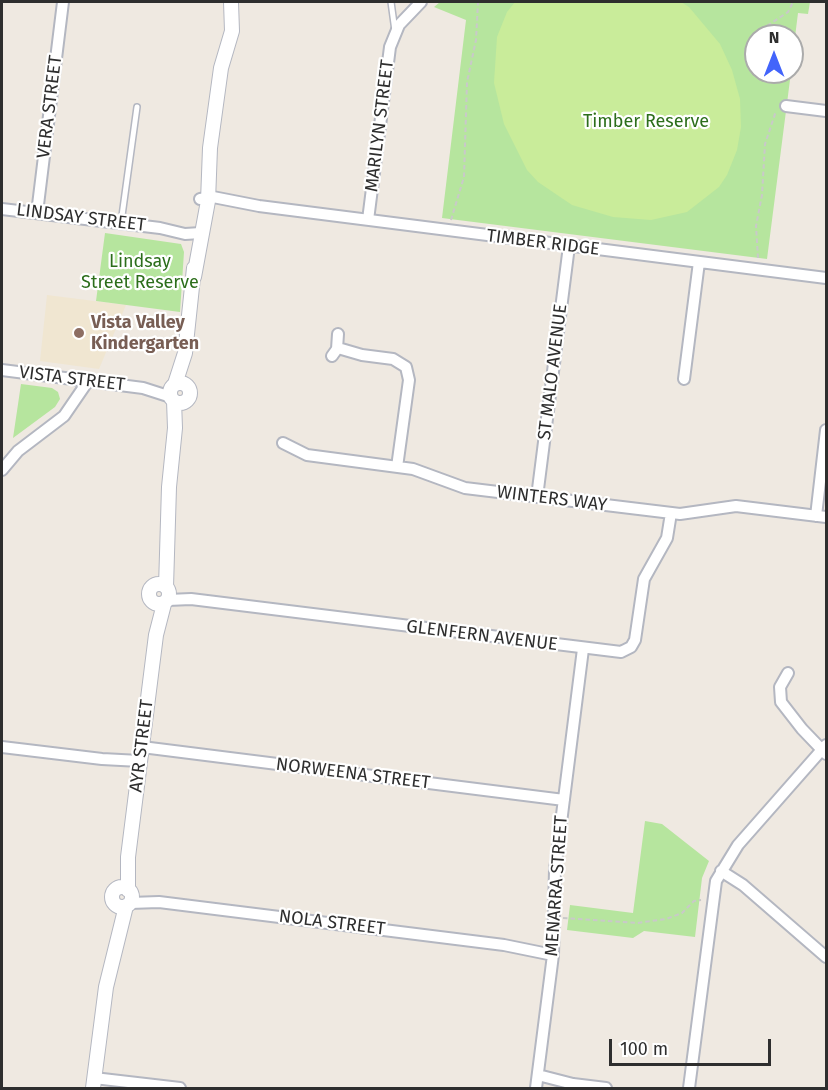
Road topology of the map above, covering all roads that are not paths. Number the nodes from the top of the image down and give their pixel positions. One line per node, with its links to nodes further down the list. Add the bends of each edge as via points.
1 (63, 2): 11 (street, VERA STREET)
2 (229, 2): 9 (street, AYR STREET, via 232,31 221,68)
3 (391, 2): 5 (lane, MARILYN STREET)
4 (421, 2): 5 (street, MARILYN STREET)
5 (395, 33): 12 (street, MARILYN STREET)
6 (782, 106): 8 (street)
7 (137, 107): 13 (lane)
8 (826, 111)
9 (205, 199): 12 (street, TIMBER RIDGE); 14 (street, AYR STREET)
10 (2, 209): 11 (street, LINDSAY STREET)
11 (37, 213): 13 (street, LINDSAY STREET)
12 (368, 220): 15 (street, TIMBER RIDGE)
13 (121, 223): 14 (street, LINDSAY STREET)
14 (196, 232): 22 (street, AYR STREET, via 200,254)
15 (569, 246): 16 (street, TIMBER RIDGE); 27 (street, ST MALO AVENUE)
16 (699, 262): 17 (street, TIMBER RIDGE); 20 (street)
17 (826, 279)
18 (338, 334): 25 (street, via 335,352 393,359 406,367 409,380)
19 (2, 370): 21 (street, VISTA STREET)
20 (684, 379)
21 (88, 381): 22 (street, VISTA STREET); 26 (street, via 64,416 18,451)
22 (178, 392): 30 (street, AYR STREET)
23 (826, 430): 29 (street)
24 (283, 443): 25 (street, WINTERS WAY, via 307,455)
25 (397, 467): 27 (street, WINTERS WAY, via 456,486)
26 (2, 470)
27 (537, 497): 28 (street, WINTERS WAY)
28 (671, 513): 29 (street, WINTERS WAY, via 736,506); 31 (street, GLENFERN AVENUE, via 667,538 644,579 633,644 615,652)
29 (821, 516)
30 (161, 594): 31 (street, GLENFERN AVENUE); 35 (street, AYR STREET)
31 (583, 649): 36 (street, MENARRA STREET)
32 (789, 673): 34 (street, via 780,687 781,702)
33 (2, 747): 35 (street, NORWEENA STREET, via 102,759)
34 (825, 749): 37 (street, via 738,845)
35 (140, 758): 36 (street, NORWEENA STREET); 38 (street, AYR STREET)
36 (564, 800): 39 (street, MENARRA STREET, via 555,870)
37 (721, 871): 40 (street, via 743,885); 45 (street, via 713,889)
38 (124, 898): 39 (street, NOLA STREET); 41 (street, AYR STREET, via 106,987)
39 (553, 951): 42 (street, MENARRA STREET)
40 (826, 957)
41 (93, 1083): 43 (street)
42 (537, 1083): 44 (street)
43 (180, 1089)
44 (606, 1089)
45 (689, 1089)

